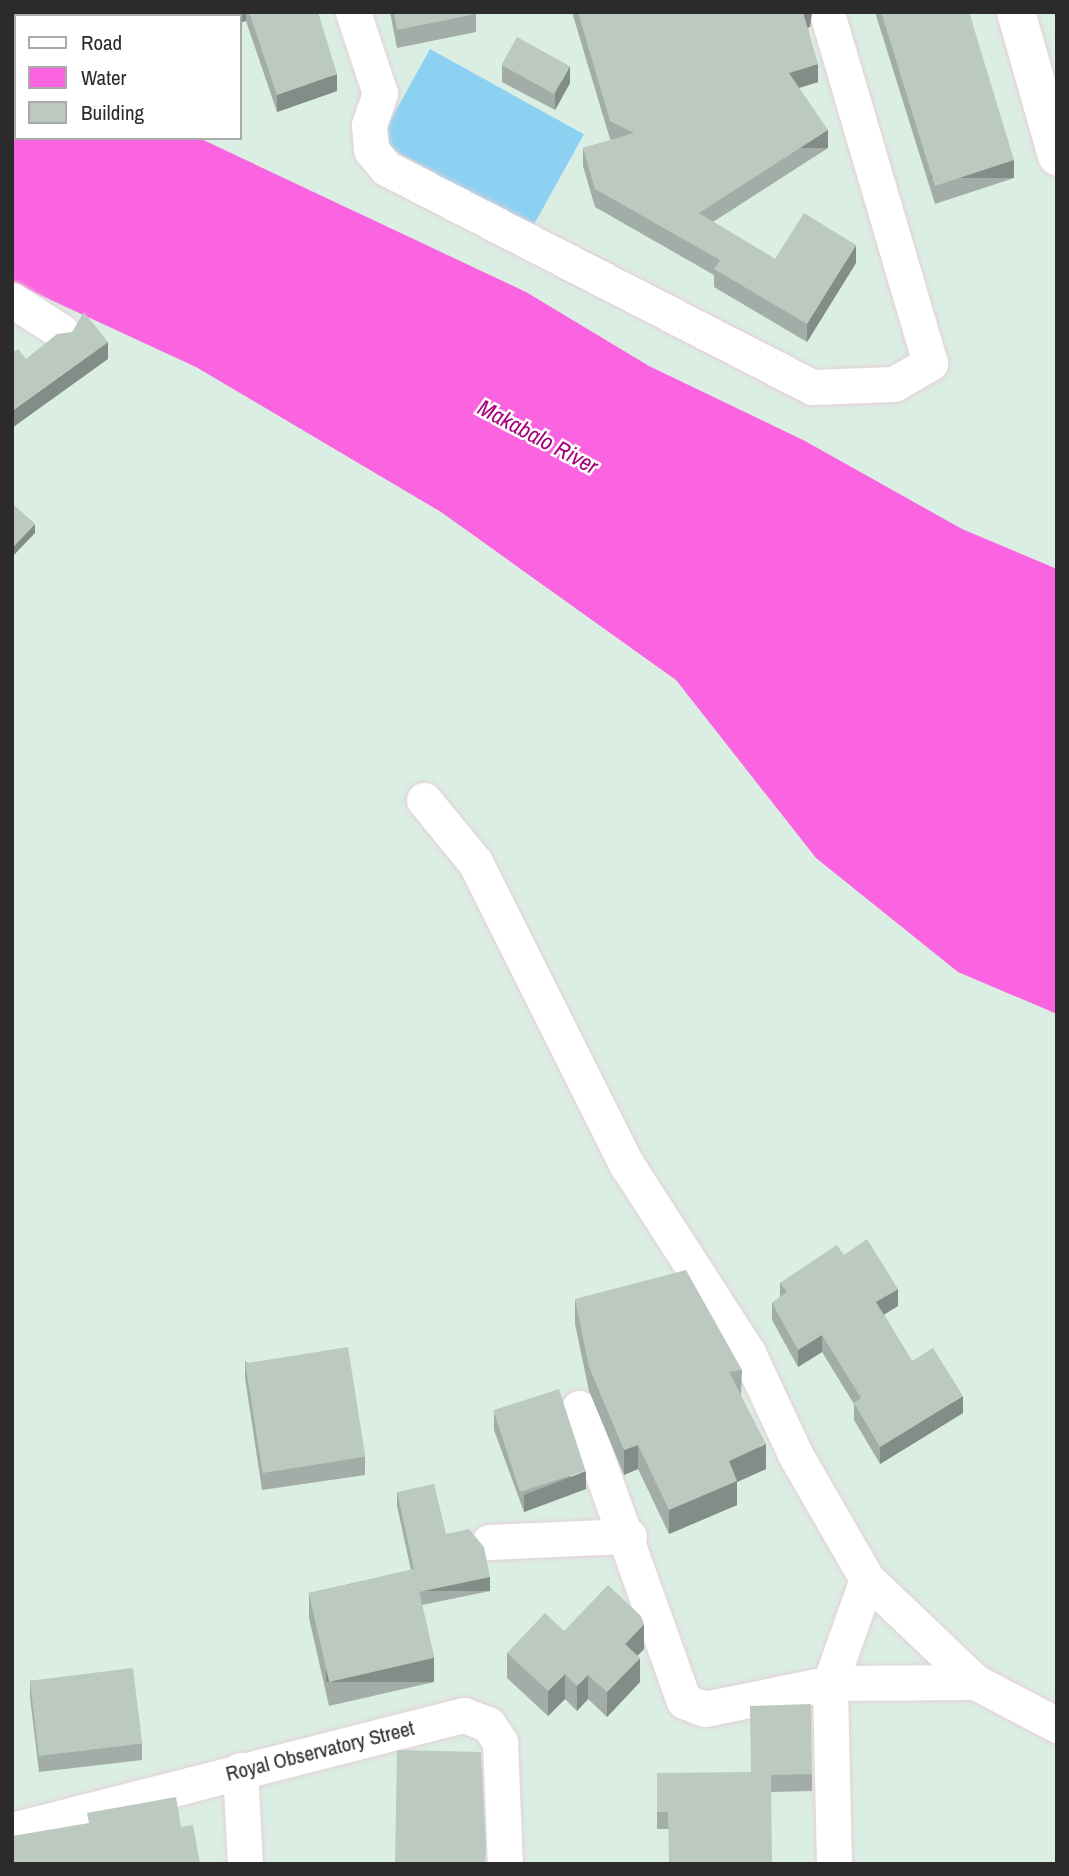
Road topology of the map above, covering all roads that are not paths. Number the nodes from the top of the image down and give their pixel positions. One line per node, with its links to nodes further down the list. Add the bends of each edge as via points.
1 (353, 12): 2 (street, via 380,93 369,125 370,150 386,168 800,382 894,384 930,363)
2 (827, 12)
3 (1016, 12): 4 (street)
4 (1057, 156)
5 (12, 300): 6 (street)
6 (62, 332)
7 (424, 800): 11 (street, via 475,862 627,1165 748,1353 796,1456)
8 (579, 1408): 9 (street)
9 (629, 1536): 10 (street); 13 (street, via 684,1701 705,1709)
10 (489, 1542)
11 (867, 1579): 12 (street); 13 (street)
12 (975, 1682): 13 (street); 14 (street)
13 (830, 1684): 19 (street)
14 (1057, 1725)
15 (240, 1770): 16 (street, Royal Observatory Street); 17 (street); 18 (street, Royal Observatory Street, via 464,1715 488,1724 500,1742)
16 (12, 1829)
17 (245, 1864)
18 (505, 1864)
19 (834, 1864)

